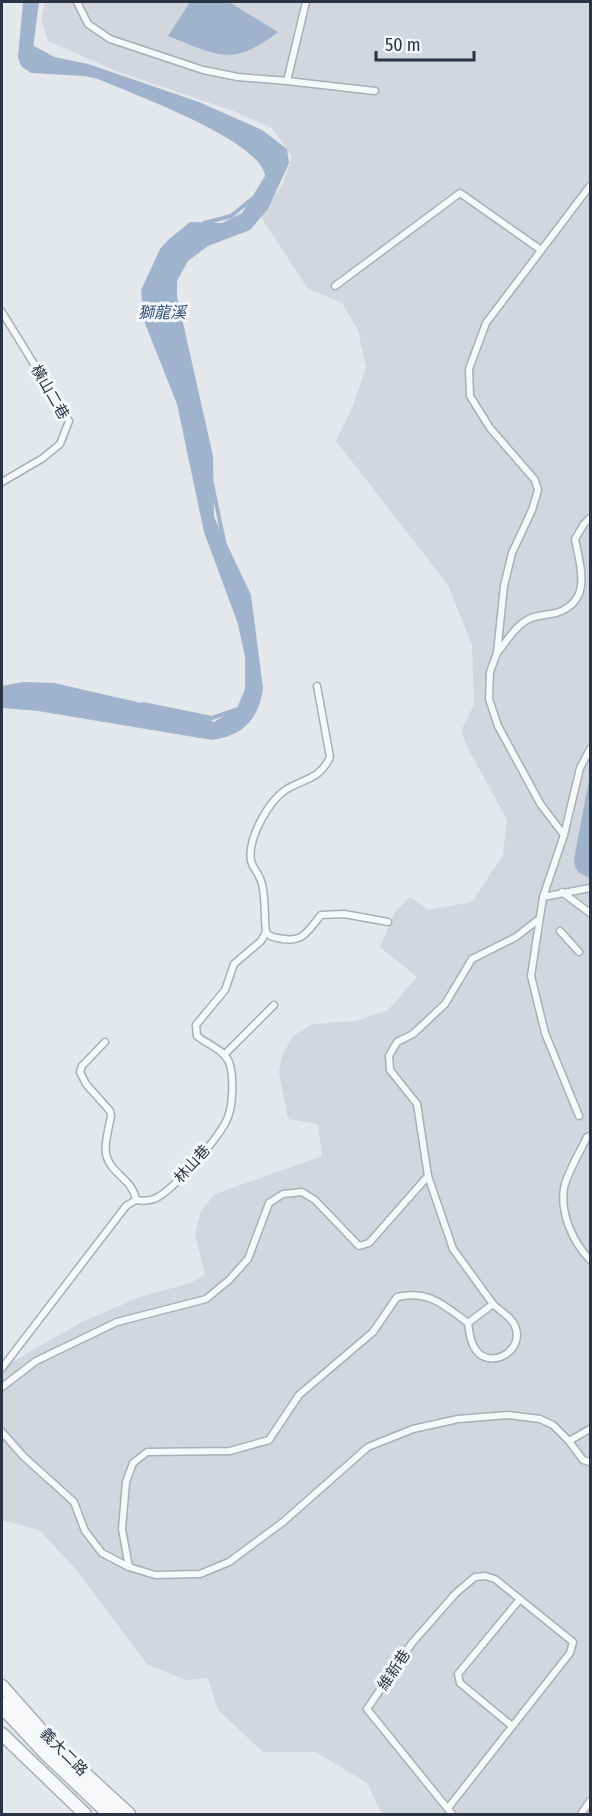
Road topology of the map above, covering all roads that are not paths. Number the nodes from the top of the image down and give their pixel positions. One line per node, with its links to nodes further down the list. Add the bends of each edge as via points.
1 (76, 2): 3 (lane, via 88,24 110,39 203,70)
2 (306, 2): 3 (lane)
3 (287, 81): 4 (lane)
4 (375, 91)
5 (591, 186): 6 (lane)
6 (541, 250): 7 (lane, via 460,193); 11 (lane, via 486,323 469,369 470,396 490,428 535,480 538,490 512,553 504,586)
7 (335, 286)
8 (2, 312): 9 (lane, 橫山二巷, via 69,421 60,444)
9 (2, 482)
10 (591, 518): 11 (lane, via 575,539 584,583 580,598 570,608 528,619)
11 (497, 654): 14 (lane, via 490,672 489,699 498,726 541,806)
12 (317, 686): 22 (lane, via 330,758 322,772 275,800 250,850 261,882)
13 (591, 749): 14 (lane, via 580,768)
14 (564, 835): 17 (lane)
15 (591, 888): 16 (lane)
16 (562, 892): 17 (lane); 18 (lane)
17 (543, 897): 19 (lane)
18 (591, 913)
19 (540, 919): 27 (lane, via 531,976 545,1033); 29 (lane, via 516,937 472,958 445,1004 413,1034 397,1042 389,1056 390,1070 417,1104)
20 (388, 921): 22 (lane, via 344,914 321,915 298,939 291,941)
21 (560, 931): 23 (lane)
22 (266, 932): 26 (lane, via 234,964 225,990 196,1025 197,1036)
23 (579, 952)
24 (274, 1005): 26 (lane)
25 (105, 1042): 30 (lane, via 80,1072 110,1111 106,1154 113,1168 134,1189)
26 (224, 1055): 30 (lane, 林山巷, via 229,1064 232,1097 228,1119 207,1149 166,1192 154,1199)
27 (579, 1116)
28 (591, 1136): 31 (lane, via 587,1137 564,1187 564,1211 572,1233)
29 (428, 1176): 32 (lane, via 453,1249); 35 (lane, via 369,1243 359,1246 315,1200 302,1192 283,1194 269,1203 248,1259 206,1299 117,1322 36,1361)
30 (136, 1200): 34 (lane, via 126,1206)
31 (591, 1260)
32 (493, 1304): 33 (lane); 33 (lane, via 512,1321 517,1332 508,1354 489,1358 478,1352)
33 (468, 1323): 40 (lane, via 436,1299 409,1294 397,1297 373,1332 299,1395 269,1440 230,1451 147,1452 133,1463 126,1482 122,1529)
34 (2, 1368)
35 (2, 1387)
36 (591, 1429): 38 (lane)
37 (2, 1432): 40 (lane, via 74,1502 85,1531 102,1553)
38 (569, 1441): 39 (lane, via 583,1460); 40 (lane, via 554,1425 540,1419 508,1415 458,1419 413,1429 368,1447 283,1522 230,1562 200,1574 154,1575)
39 (591, 1462)
40 (129, 1567)
41 (520, 1599): 45 (lane, via 459,1674 460,1683); 45 (lane, 維新巷, via 573,1641 570,1653); 48 (lane, 維新巷, via 495,1579 475,1577 412,1643 367,1709)
42 (2, 1686): 44 (street, 義大二路)
43 (2, 1705): 44 (street, 義大二路)
44 (22, 1719): 46 (lane); 50 (street, 義大二路); 51 (street, 義大二路)
45 (512, 1726): 48 (lane, 維新巷)
46 (2, 1737): 49 (street, 義大二路)
47 (591, 1802): 52 (lane)
48 (450, 1811)
49 (85, 1815)
50 (111, 1815)
51 (129, 1815)
52 (580, 1815)

